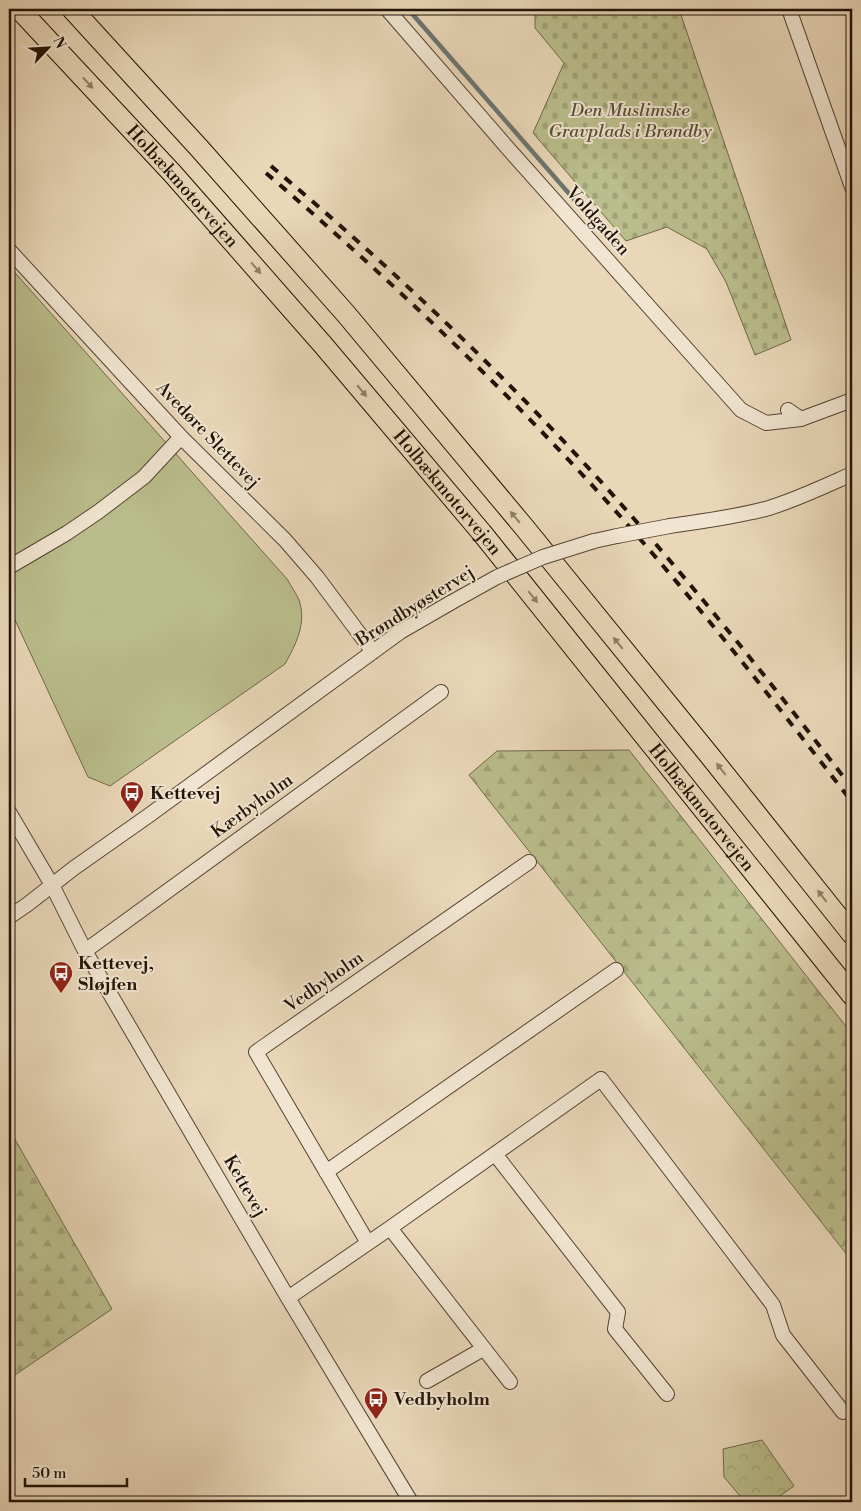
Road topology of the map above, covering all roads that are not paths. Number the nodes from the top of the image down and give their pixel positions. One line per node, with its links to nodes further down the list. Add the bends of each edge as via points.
1 (19, 9): 22 (highway, Holbækmotorvejen, one-way to 22, via 173,174 482,533)
2 (72, 9): 19 (highway, Holbækmotorvejen, one-way to 2, via 574,588 346,314)
3 (387, 9): 9 (street, Voldgaden, via 741,410 766,423)
4 (789, 9): 5 (street)
5 (852, 187)
6 (9, 250): 10 (street, Avedøre Slettevej)
7 (852, 400): 9 (street)
8 (788, 410): 9 (street)
9 (801, 419)
10 (181, 437): 12 (street, via 144,477 98,512); 13 (street, Avedøre Slettevej, via 286,540)
11 (852, 474): 13 (street, Brøndbyøstervej, bridge, via 769,508 617,536 543,557 452,602)
12 (9, 567)
13 (373, 652): 17 (street, Brøndbyøstervej)
14 (441, 692): 20 (street, Kærbyholm)
15 (9, 812): 17 (street, Kettevej)
16 (529, 862): 24 (street, Vedbyholm, via 256,1052)
17 (52, 885): 18 (street, Brøndbyøstervej); 20 (street, Kettevej)
18 (9, 917)
19 (852, 934)
20 (85, 951): 27 (street, Kettevej)
21 (616, 970): 24 (street)
22 (852, 996)
23 (496, 1154): 25 (street); 31 (street, via 618,1312 615,1329); 32 (street, via 601,1079 773,1305 783,1336)
24 (326, 1172): 26 (street, Vedbyholm)
25 (390, 1228): 26 (street); 28 (street)
26 (368, 1243): 27 (street)
27 (288, 1298): 33 (street, Kettevej)
28 (483, 1348): 29 (street); 30 (street)
29 (427, 1381)
30 (510, 1382)
31 (667, 1394)
32 (843, 1412)
33 (411, 1502)

